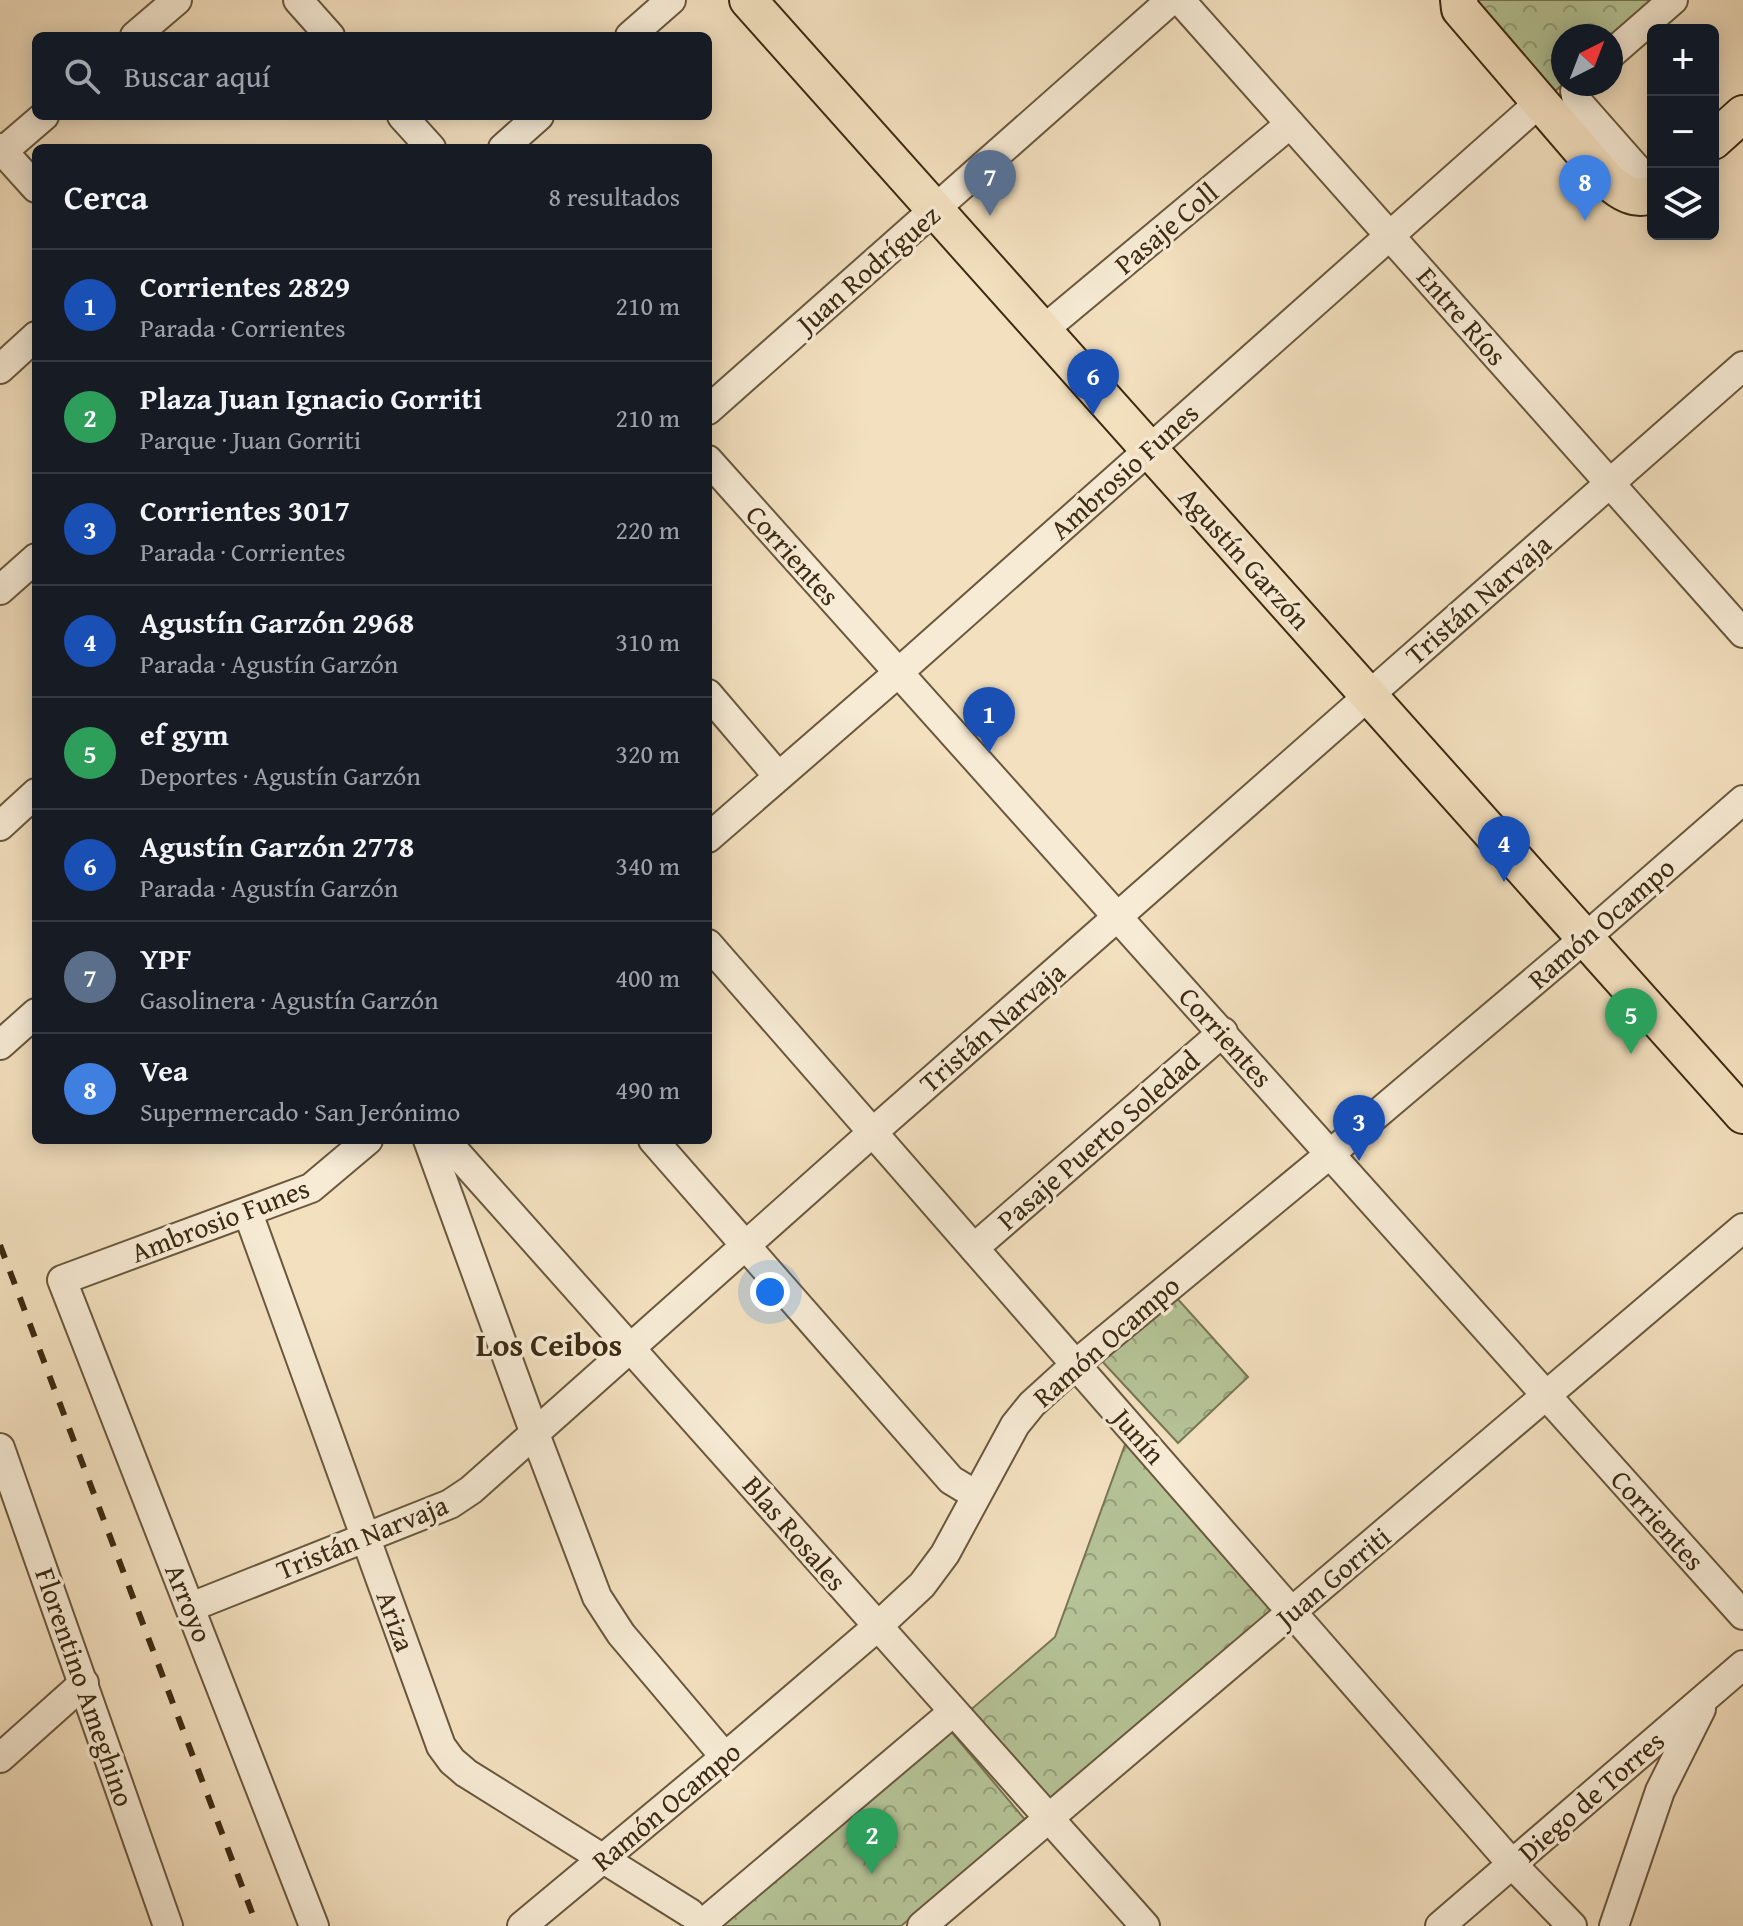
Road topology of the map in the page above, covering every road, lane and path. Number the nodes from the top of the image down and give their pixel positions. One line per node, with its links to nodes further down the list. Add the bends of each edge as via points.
1 (177, 0): 9 (street)
2 (298, 0): 10 (street)
3 (671, 0): 11 (street)
4 (748, 0): 24 (main road, Agustín Garzón)
5 (1171, 0): 24 (street, Juan Rodríguez)
6 (1180, 0): 18 (street, Entre Ríos)
7 (1673, 0): 12 (street)
8 (1459, 4): 14 (main road)
9 (140, 32)
10 (326, 32)
11 (635, 32)
12 (1623, 44)
13 (1576, 96): 23 (street, via 1637,169)
14 (1539, 103): 23 (main road, via 1607,180); 25 (street, Ambrosio Funes)
15 (39, 120): 21 (street)
16 (406, 120): 19 (street)
17 (534, 120): 20 (street)
18 (1290, 124): 25 (street, Entre Ríos); 26 (street, Pasaje Coll)
19 (427, 144)
20 (508, 144)
21 (1, 151): 22 (street)
22 (32, 184)
23 (1641, 194)
24 (934, 210): 26 (main road, Agustín Garzón); 30 (street, Juan Rodríguez)
25 (1392, 236): 31 (street, Ambrosio Funes); 33 (street, Entre Ríos)
26 (1042, 331): 31 (main road, Agustín Garzón)
27 (32, 340): 29 (street)
28 (1743, 366): 33 (street, Tristán Narvaja)
29 (0, 369)
30 (712, 406)
31 (1148, 449): 37 (street, Ambrosio Funes); 38 (main road, Agustín Garzón)
32 (712, 464): 37 (street, Corrientes)
33 (1610, 483): 36 (street, Entre Ríos); 38 (street, Tristán Narvaja)
34 (32, 562): 35 (street)
35 (0, 590)
36 (1743, 633)
37 (899, 672): 40 (street, Ambrosio Funes); 45 (street, Corrientes)
38 (1368, 696): 45 (street, Tristán Narvaja); 46 (main road, Agustín Garzón)
39 (712, 699): 40 (street)
40 (778, 776): 44 (street, Ambrosio Funes)
41 (32, 797): 43 (street)
42 (1743, 800): 46 (street, Ramón Ocampo)
43 (0, 826)
44 (712, 834)
45 (1118, 918): 49 (street, Corrientes); 52 (street, Tristán Narvaja)
46 (1585, 938): 51 (main road, Agustín Garzón); 57 (street, Ramón Ocampo)
47 (712, 949): 52 (street, Junín)
48 (32, 1017): 50 (street)
49 (1223, 1032): 57 (street, Corrientes); 61 (street, Pasaje Puerto Soledad)
50 (0, 1045)
51 (1743, 1115)
52 (873, 1132): 60 (street, Tristán Narvaja); 61 (street, Junín)
53 (363, 1144): 58 (street, Ambrosio Funes, via 311,1188)
54 (429, 1144): 66 (street)
55 (449, 1144): 63 (street, Blas Rosales)
56 (657, 1144): 60 (street)
57 (1330, 1154): 64 (street, Ramón Ocampo); 65 (street, Corrientes)
58 (248, 1213): 62 (street, Ambrosio Funes); 69 (street, Ariza)
59 (1743, 1228): 65 (street, Juan Gorriti)
60 (746, 1243): 63 (street, Tristán Narvaja); 68 (street, via 951,1480)
61 (974, 1248): 64 (street, Junín)
62 (62, 1280): 70 (street, Arroyo)
63 (631, 1348): 66 (street, Tristán Narvaja); 73 (street, Blas Rosales)
64 (1076, 1364): 68 (street, Ramón Ocampo, via 1021,1416); 71 (street, Junín)
65 (1546, 1395): 71 (street, Juan Gorriti); 72 (street, Corrientes)
66 (535, 1434): 69 (street, Tristán Narvaja, via 450,1504); 78 (street, via 607,1615)
67 (0, 1448): 75 (street, Florentino Ameghino)
68 (976, 1495): 73 (street, Ramón Ocampo, via 933,1572)
69 (365, 1536): 70 (street, Tristán Narvaja); 81 (street, Ariza, via 441,1746 452,1761)
70 (191, 1607): 86 (street, Arroyo)
71 (1292, 1611): 80 (street, Juan Gorriti); 82 (street, Junín)
72 (1743, 1615)
73 (877, 1627): 77 (street, Blas Rosales); 78 (street, Ramón Ocampo)
74 (1743, 1665): 76 (street, Diego de Torres)
75 (84, 1683): 79 (street); 85 (street, Florentino Ameghino)
76 (1709, 1694): 82 (street, Diego de Torres); 91 (street, via 1660,1791)
77 (953, 1712): 80 (street, Blas Rosales); 83 (street)
78 (725, 1757): 81 (street, Ramón Ocampo)
79 (0, 1758)
80 (1048, 1819): 84 (street, Juan Gorriti); 88 (street, Blas Rosales)
81 (602, 1859): 83 (street, Ariza); 87 (street, Ramón Ocampo)
82 (1512, 1864): 89 (street, Diego de Torres); 90 (street, Junín)
83 (695, 1920)
84 (925, 1925)
85 (168, 1926)
86 (314, 1926)
87 (522, 1926)
88 (1145, 1926)
89 (1440, 1926)
90 (1572, 1926)
91 (1614, 1926)

